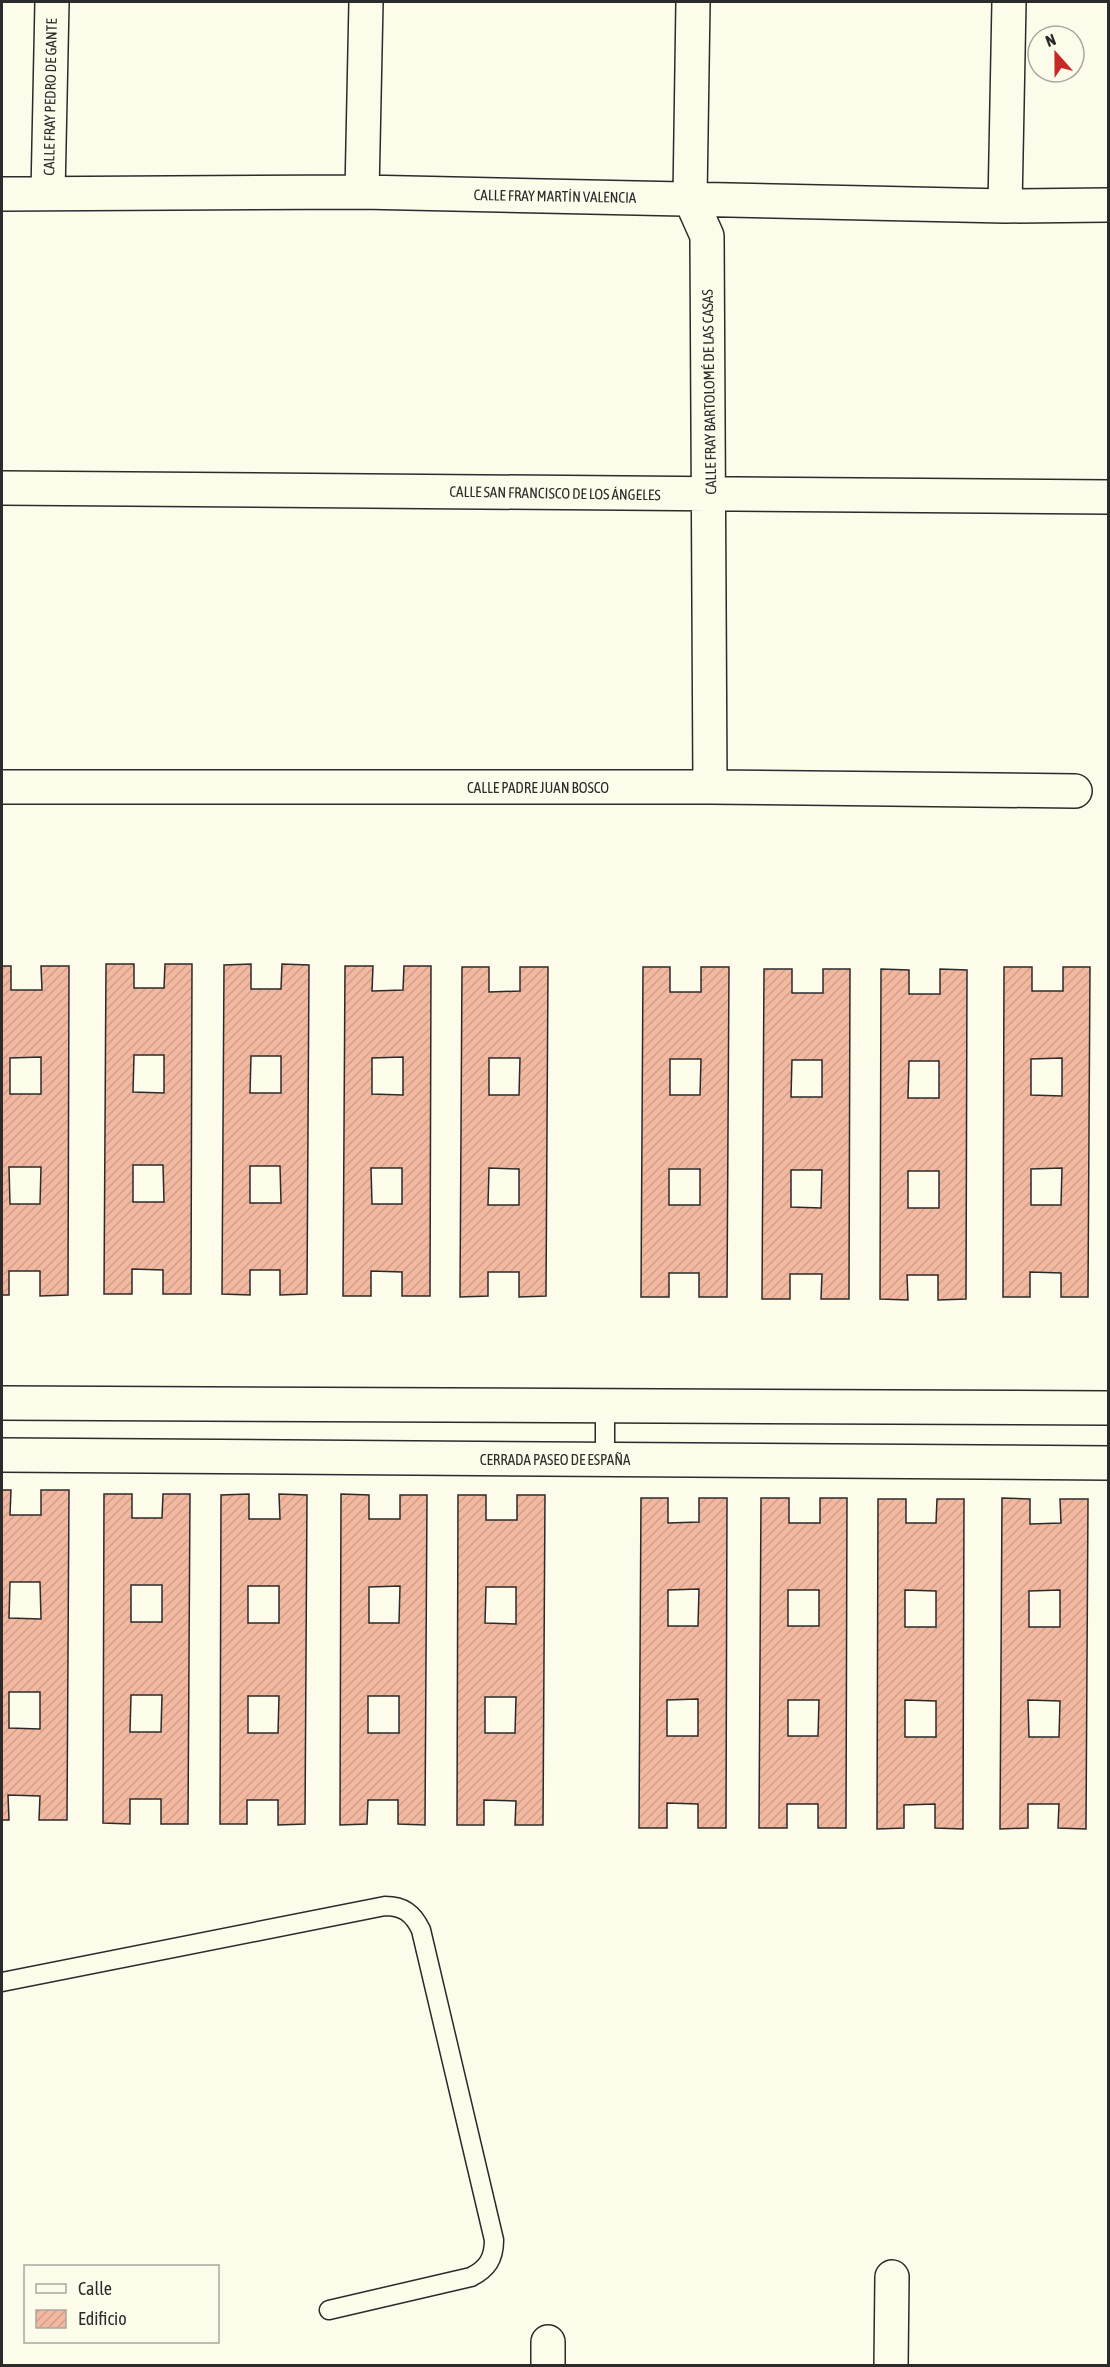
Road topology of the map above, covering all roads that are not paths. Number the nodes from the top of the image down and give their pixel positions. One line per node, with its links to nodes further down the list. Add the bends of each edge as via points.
1 (52, 2): 6 (street, CALLE FRAY PEDRO DE GANTE)
2 (366, 2): 5 (street)
3 (693, 2): 8 (street, CALLE FRAY BARTOLOMÉ DE LAS CASAS)
4 (1010, 2): 10 (street)
5 (362, 192): 6 (street, CALLE FRAY MARTÍN VALENCIA); 8 (street, CALLE FRAY MARTÍN VALENCIA)
6 (48, 193): 7 (street, CALLE FRAY MARTÍN VALENCIA)
7 (2, 194)
8 (690, 198): 10 (street, CALLE FRAY MARTÍN VALENCIA); 12 (street, CALLE FRAY BARTOLOMÉ DE LAS CASAS, via 707,236)
9 (1108, 205): 10 (street, CALLE FRAY MARTÍN VALENCIA)
10 (1005, 206)
11 (2, 488): 12 (street, CALLE SAN FRANCISCO DE LOS ÁNGELES)
12 (710, 495): 13 (street, CALLE SAN FRANCISCO DE LOS ÁNGELES); 15 (street, CALLE FRAY BARTOLOMÉ DE LAS CASAS)
13 (1108, 497)
14 (2, 787): 15 (street, CALLE PADRE JUAN BOSCO)
15 (710, 787): 16 (street, CALLE PADRE JUAN BOSCO)
16 (1075, 791)
17 (2, 1403): 18 (street)
18 (605, 1406): 19 (street); 21 (lane)
19 (1108, 1408)
20 (2, 1455): 21 (street, CERRADA PASEO DE ESPAÑA)
21 (604, 1459): 22 (street, CERRADA PASEO DE ESPAÑA)
22 (1108, 1463)
23 (2, 1982): 25 (lane, via 385,1906 397,1906 416,1919 494,2252 482,2272 471,2277)
24 (892, 2277): 26 (street)
25 (329, 2310)
26 (891, 2366)

